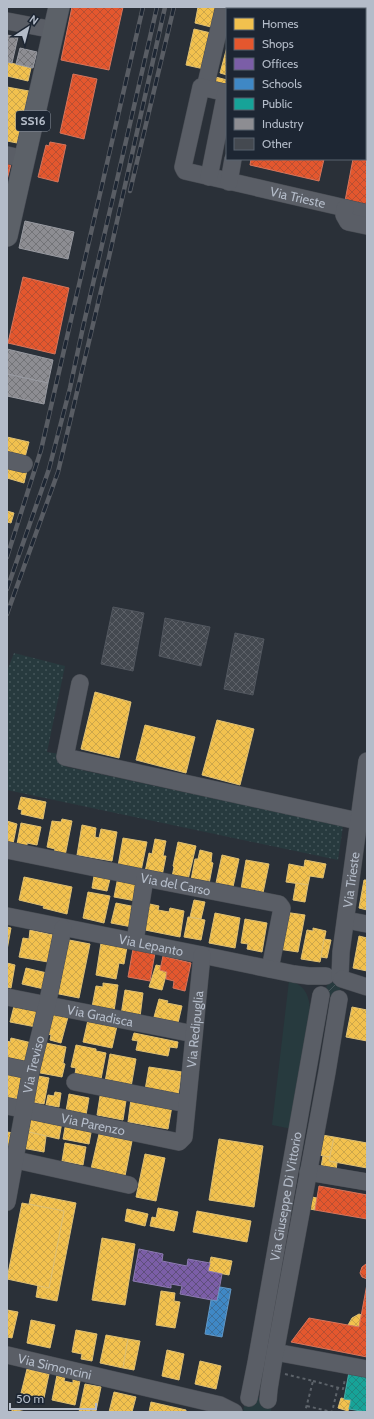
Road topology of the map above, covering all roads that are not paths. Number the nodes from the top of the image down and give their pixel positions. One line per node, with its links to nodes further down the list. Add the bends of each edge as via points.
1 (59, 7): 4 (main road, SS16)
2 (224, 7): 5 (street)
3 (7, 21): 4 (street)
4 (54, 30): 8 (main road, SS16)
5 (205, 88): 6 (street); 10 (street, Via Trieste, via 201,87 183,167 188,173)
6 (226, 92)
7 (226, 97): 10 (street)
8 (16, 157): 15 (main road, SS16)
9 (233, 160): 11 (street)
10 (209, 177): 11 (street, Via Trieste)
11 (229, 182): 12 (street, Via Trieste)
12 (345, 208): 13 (street, Via Trieste); 14 (street, via 344,215 348,222)
13 (367, 213)
14 (367, 226)
15 (7, 236)
16 (7, 460): 17 (street)
17 (24, 464)
18 (80, 683): 20 (street, via 65,757)
19 (367, 761): 20 (street, Via Trieste)
20 (358, 821): 22 (street, Via Trieste)
21 (7, 850): 23 (street, Via del Carso)
22 (360, 864): 25 (street, Via Trieste)
23 (145, 878): 28 (street); 30 (street, Via del Carso, via 279,904 282,908)
24 (7, 916): 27 (street, Via Lepanto)
25 (346, 920): 26 (street); 31 (street, Via Trieste)
26 (367, 924)
27 (63, 928): 28 (street, Via Lepanto); 34 (street, Via Treviso)
28 (135, 941): 29 (street, Via Lepanto)
29 (202, 954): 30 (street, Via Lepanto); 35 (street, Via Redipuglia)
30 (270, 969): 31 (street, Via Lepanto)
31 (333, 986): 32 (street, Via Lepanto); 44 (street, Via Giuseppe Di Vittorio); 52 (street, Via Giuseppe Di Vittorio, via 256,1363)
32 (366, 986)
33 (7, 997): 34 (street, Via Gradisca)
34 (47, 1006): 35 (street, Via Gradisca); 37 (street, Via Treviso)
35 (194, 1034): 39 (street, Via Redipuglia)
36 (7, 1066): 37 (street)
37 (31, 1072): 41 (street, Via Treviso)
38 (75, 1082): 39 (street)
39 (187, 1104): 42 (street, Via Redipuglia, via 184,1136)
40 (7, 1106): 41 (street, Via Parenzo)
41 (24, 1110): 42 (street, Via Parenzo); 43 (street, Via Treviso)
42 (179, 1142)
43 (11, 1159): 46 (street); 47 (street, Via Treviso)
44 (308, 1172): 45 (street); 48 (street, Via Giuseppe Di Vittorio, via 292,1292)
45 (367, 1182)
46 (129, 1185)
47 (7, 1202)
48 (275, 1352): 50 (street); 53 (street, Via Giuseppe Di Vittorio, via 269,1389)
49 (7, 1355): 51 (street, Via Simoncini)
50 (367, 1368)
51 (196, 1405): 52 (street, Via Simoncini)
52 (238, 1406): 53 (street, Via Simoncini, via 259,1396)
53 (273, 1408)

